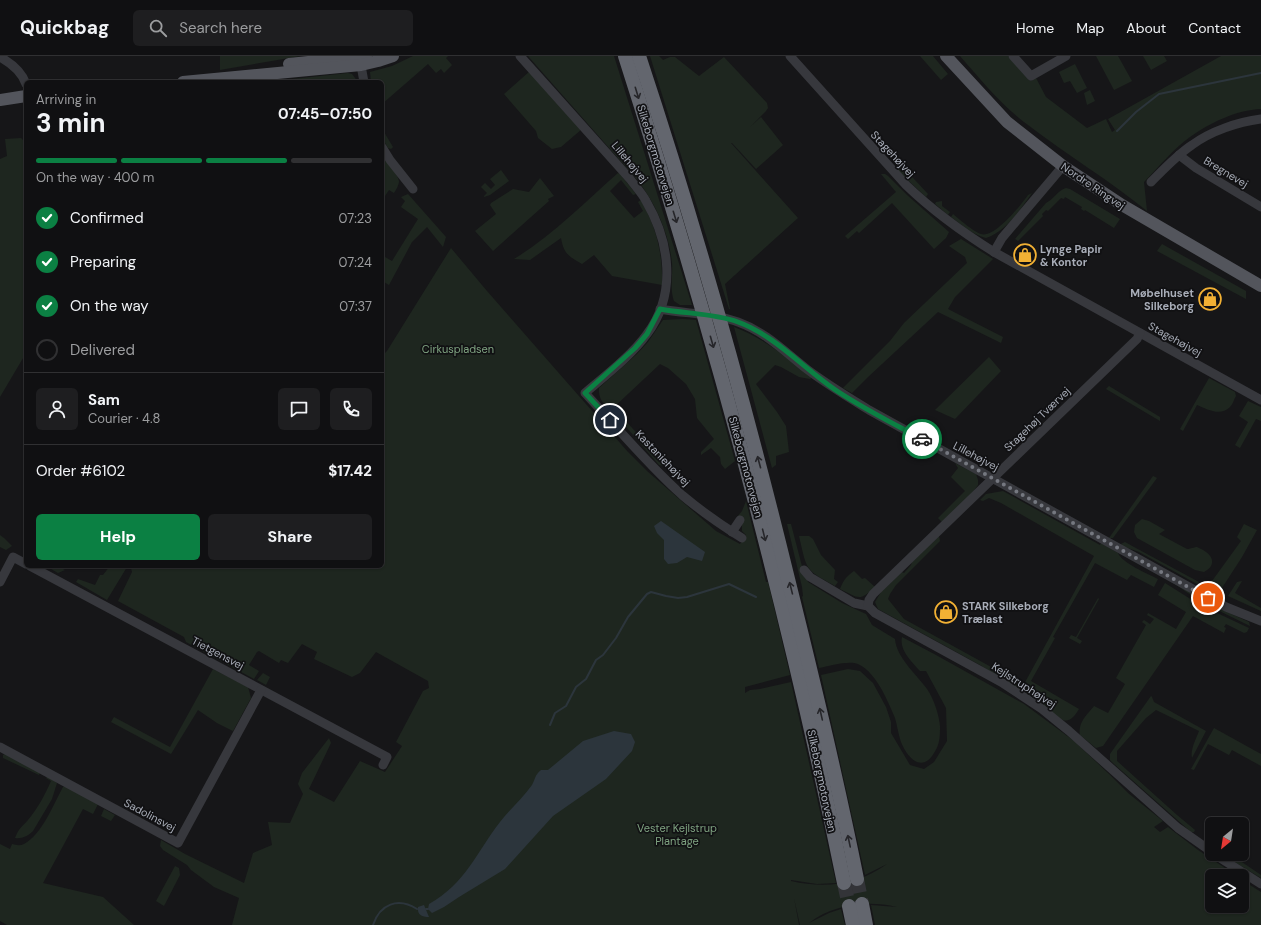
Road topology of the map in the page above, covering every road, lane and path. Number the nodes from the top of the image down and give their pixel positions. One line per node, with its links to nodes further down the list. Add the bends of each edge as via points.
1 (393, 56): 10 (main road, via 378,61)
2 (520, 56): 26 (street, Lillehøjvej, via 646,200 665,246 666,288)
3 (625, 56): 4 (highway, Silkeborgmotorvejen, one-way to 4, via 705,317 753,492 851,881 812,674 749,426)
4 (639, 56)
5 (790, 56): 24 (street, Stagehøjvej, via 906,185 944,219)
6 (946, 56): 20 (main road, Nordre Ringvej, via 1007,122)
7 (1013, 56): 8 (street, via 1031,76)
8 (1066, 56)
9 (0, 57): 12 (street, via 15,67)
10 (362, 60): 11 (main road); 14 (street)
11 (314, 63): 13 (main road)
12 (25, 80)
13 (202, 80)
14 (364, 80)
15 (24, 96): 16 (main road)
16 (0, 100)
17 (1261, 119): 19 (street, via 1230,126 1193,144)
18 (384, 150): 22 (street)
19 (1179, 155): 21 (street); 23 (street, Bregnevej)
20 (1063, 166): 24 (street, via 1002,238); 25 (main road, Nordre Ringvej, via 1122,206)
21 (1151, 182)
22 (413, 189)
23 (1261, 207)
24 (994, 252): 27 (street, Stagehøjvej)
25 (1261, 286)
26 (660, 309): 28 (street, Lillehøjvej, via 647,334 635,348); 30 (street, Lillehøjvej, via 708,314 739,322 760,332 838,392)
27 (1140, 333): 29 (street, Stagehøjvej); 30 (street, Stagehøj Tværvej, via 1137,339)
28 (585, 393): 32 (street, Kastaniehøjvej, via 682,495)
29 (1261, 400)
30 (993, 479): 38 (street, Stagehøj Tværvej, via 873,594); 39 (street, Lillehøjvej, via 1212,600)
31 (740, 520): 32 (street)
32 (732, 532): 33 (street, Kastaniehøjvej)
33 (742, 538)
34 (24, 563): 37 (street, via 13,557)
35 (34, 568): 40 (street, Tietgensvej)
36 (804, 570): 38 (street, Kejlstruphøjvej, via 810,577 854,602)
37 (0, 582)
38 (868, 606): 43 (street, Kejlstruphøjvej, via 875,613 1001,682 1042,709 1178,828)
39 (1261, 621)
40 (261, 690): 41 (street, Sadolinsvej, via 178,843); 42 (street, Tietgensvej, via 387,758)
41 (0, 747)
42 (383, 765)
43 (1205, 847)
44 (1225, 861): 45 (street, Kejlstruphøjvej)
45 (1261, 884)
46 (853, 925): 47 (highway, via 856,905)
47 (866, 925)

